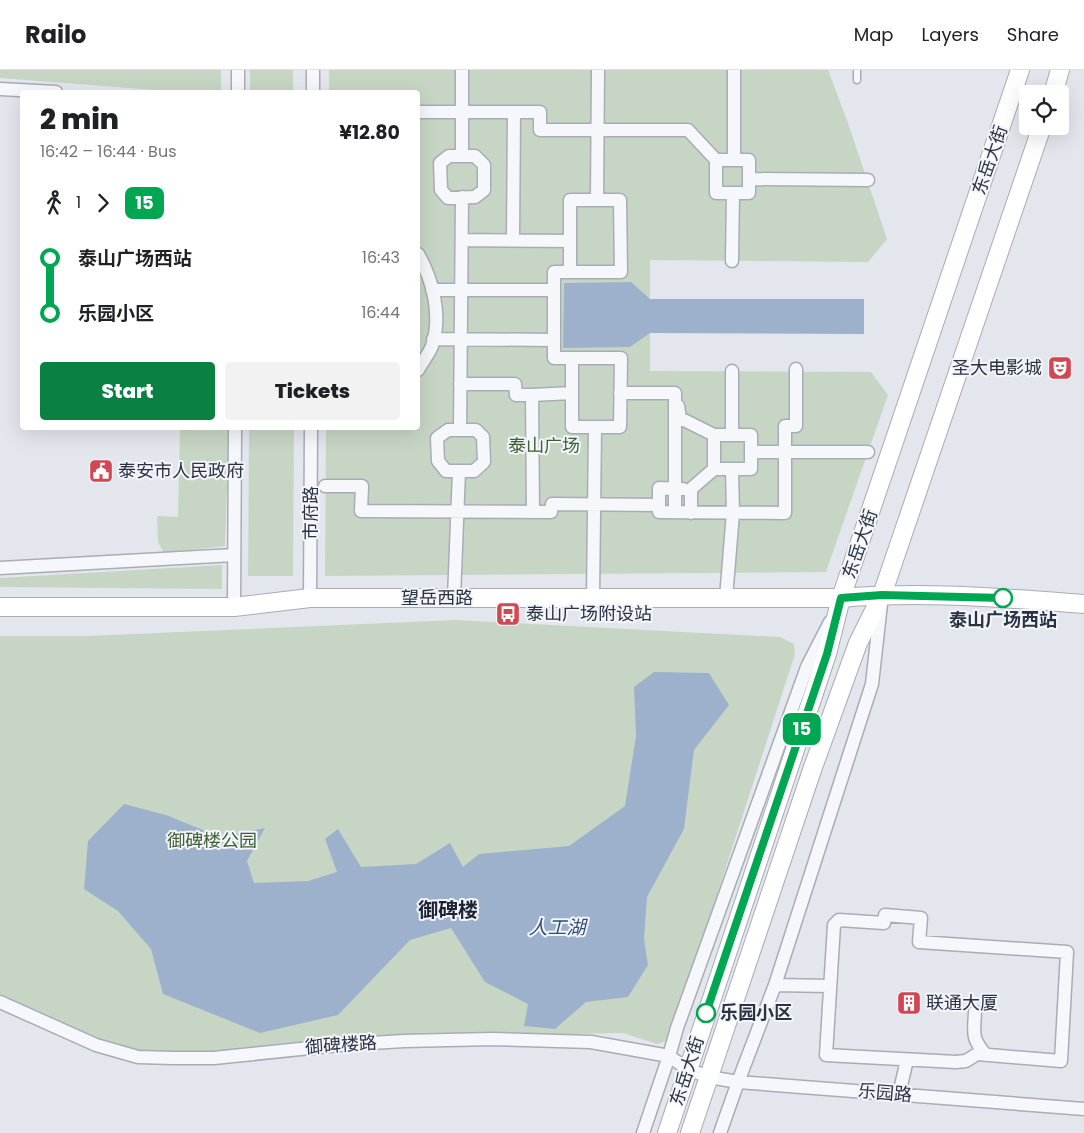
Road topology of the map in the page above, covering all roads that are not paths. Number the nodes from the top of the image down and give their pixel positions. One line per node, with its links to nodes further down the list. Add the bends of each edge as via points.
1 (238, 70): 11 (street)
2 (313, 70): 12 (street)
3 (462, 70): 14 (street)
4 (598, 70): 16 (street)
5 (734, 70): 20 (street)
6 (857, 70): 8 (lane)
7 (1020, 70): 76 (main road, 东岳大街)
8 (857, 80)
9 (0, 89): 10 (street)
10 (20, 90)
11 (238, 90)
12 (313, 90)
13 (420, 112): 14 (street)
14 (462, 112): 15 (street); 18 (street)
15 (514, 112): 16 (street, via 540,112 540,130); 27 (street)
16 (597, 130): 19 (street, via 688,130); 25 (street)
17 (1039, 135): 71 (main road, 东岳大街)
18 (462, 156): 24 (street, via 475,156 484,165 484,190 475,197); 24 (street, via 449,156 440,163 441,190 448,198)
19 (716, 160): 20 (street); 23 (street, via 716,193)
20 (734, 160): 21 (street, via 749,160)
21 (749, 179): 22 (street); 23 (street, via 749,193)
22 (868, 180)
23 (733, 193): 30 (street)
24 (462, 198): 26 (street)
25 (597, 200): 28 (street, via 570,200); 31 (street, via 620,200 621,272)
26 (462, 240): 27 (street); 33 (street)
27 (513, 240): 28 (street)
28 (570, 241): 31 (street)
29 (420, 259): 32 (street)
30 (732, 261)
31 (570, 272): 34 (street, via 554,272)
32 (432, 290): 33 (street); 35 (street, via 436,315)
33 (461, 290): 34 (street); 36 (street)
34 (554, 290): 37 (street)
35 (433, 338): 36 (street); 39 (street)
36 (460, 339): 37 (street); 42 (street)
37 (554, 340): 38 (street, via 554,358)
38 (572, 358): 43 (street, via 621,358); 44 (street)
39 (420, 367)
40 (796, 369): 54 (street, via 796,426 785,426)
41 (732, 372): 52 (street)
42 (460, 384): 46 (street, via 515,384 516,395); 50 (street)
43 (620, 392): 45 (street); 47 (street, via 620,427)
44 (572, 393): 46 (street); 47 (street, via 572,427)
45 (675, 393): 51 (street, via 680,418); 60 (street)
46 (532, 395): 65 (street)
47 (595, 427): 62 (street)
48 (236, 430): 69 (street)
49 (311, 430): 72 (street, 市府路)
50 (460, 430): 58 (street, via 448,430 437,438 438,461 446,471); 58 (street, via 476,430 483,437 484,462 474,471)
51 (714, 435): 52 (street); 56 (street)
52 (732, 435): 53 (street, via 751,435)
53 (751, 452): 54 (street); 57 (street, via 751,470)
54 (785, 452): 55 (street); 68 (street, via 785,513)
55 (868, 452)
56 (714, 469): 57 (street); 61 (street)
57 (732, 470): 68 (street)
58 (460, 471): 64 (street)
59 (325, 486): 64 (street, via 362,486 362,511)
60 (675, 488): 61 (street); 63 (street, via 659,488); 66 (street)
61 (691, 489): 67 (street)
62 (594, 504): 63 (street); 65 (street, via 552,504 551,512); 74 (street)
63 (660, 504): 66 (street, via 659,512)
64 (458, 512): 65 (street); 73 (street)
65 (533, 512)
66 (674, 512): 67 (street)
67 (692, 512): 68 (street)
68 (733, 513): 75 (street)
69 (234, 555): 70 (street); 79 (street)
70 (0, 568)
71 (882, 595): 76 (main road, 望岳西路); 77 (main road, 望岳西路); 80 (street, via 872,684); 88 (main road, 东岳大街, via 858,643 815,761)
72 (310, 598): 73 (main road, 望岳西路); 79 (main road, 望岳西路)
73 (454, 598): 74 (main road, 望岳西路)
74 (593, 598): 75 (main road, 望岳西路)
75 (726, 598): 76 (main road, 望岳西路)
76 (841, 598): 85 (street, via 807,666); 87 (main road, 东岳大街, via 827,654)
77 (1084, 604)
78 (0, 607): 79 (main road, 望岳西路)
79 (234, 607)
80 (775, 984): 81 (street); 89 (street)
81 (830, 986): 84 (street, via 834,925 839,920 884,923 885,915 921,918 919,942 1067,952 1061,1061); 86 (street, via 826,1055)
82 (0, 1002): 85 (street, 御碑楼路, via 96,1045 138,1057 214,1058 339,1045 493,1039 591,1042)
83 (975, 1012): 84 (street, via 976,1044)
84 (986, 1055): 86 (street, via 977,1054 966,1061 956,1062)
85 (669, 1056): 87 (street, 御碑楼路); 92 (street)
86 (906, 1060): 90 (street)
87 (687, 1069): 88 (street, 乐园路); 93 (main road, 东岳大街)
88 (709, 1077): 89 (street, 乐园路); 94 (main road, 东岳大街)
89 (738, 1082): 90 (street, 乐园路); 95 (street)
90 (899, 1094): 91 (street, 乐园路)
91 (1084, 1109)
92 (642, 1133)
93 (667, 1133)
94 (690, 1133)
95 (720, 1133)

